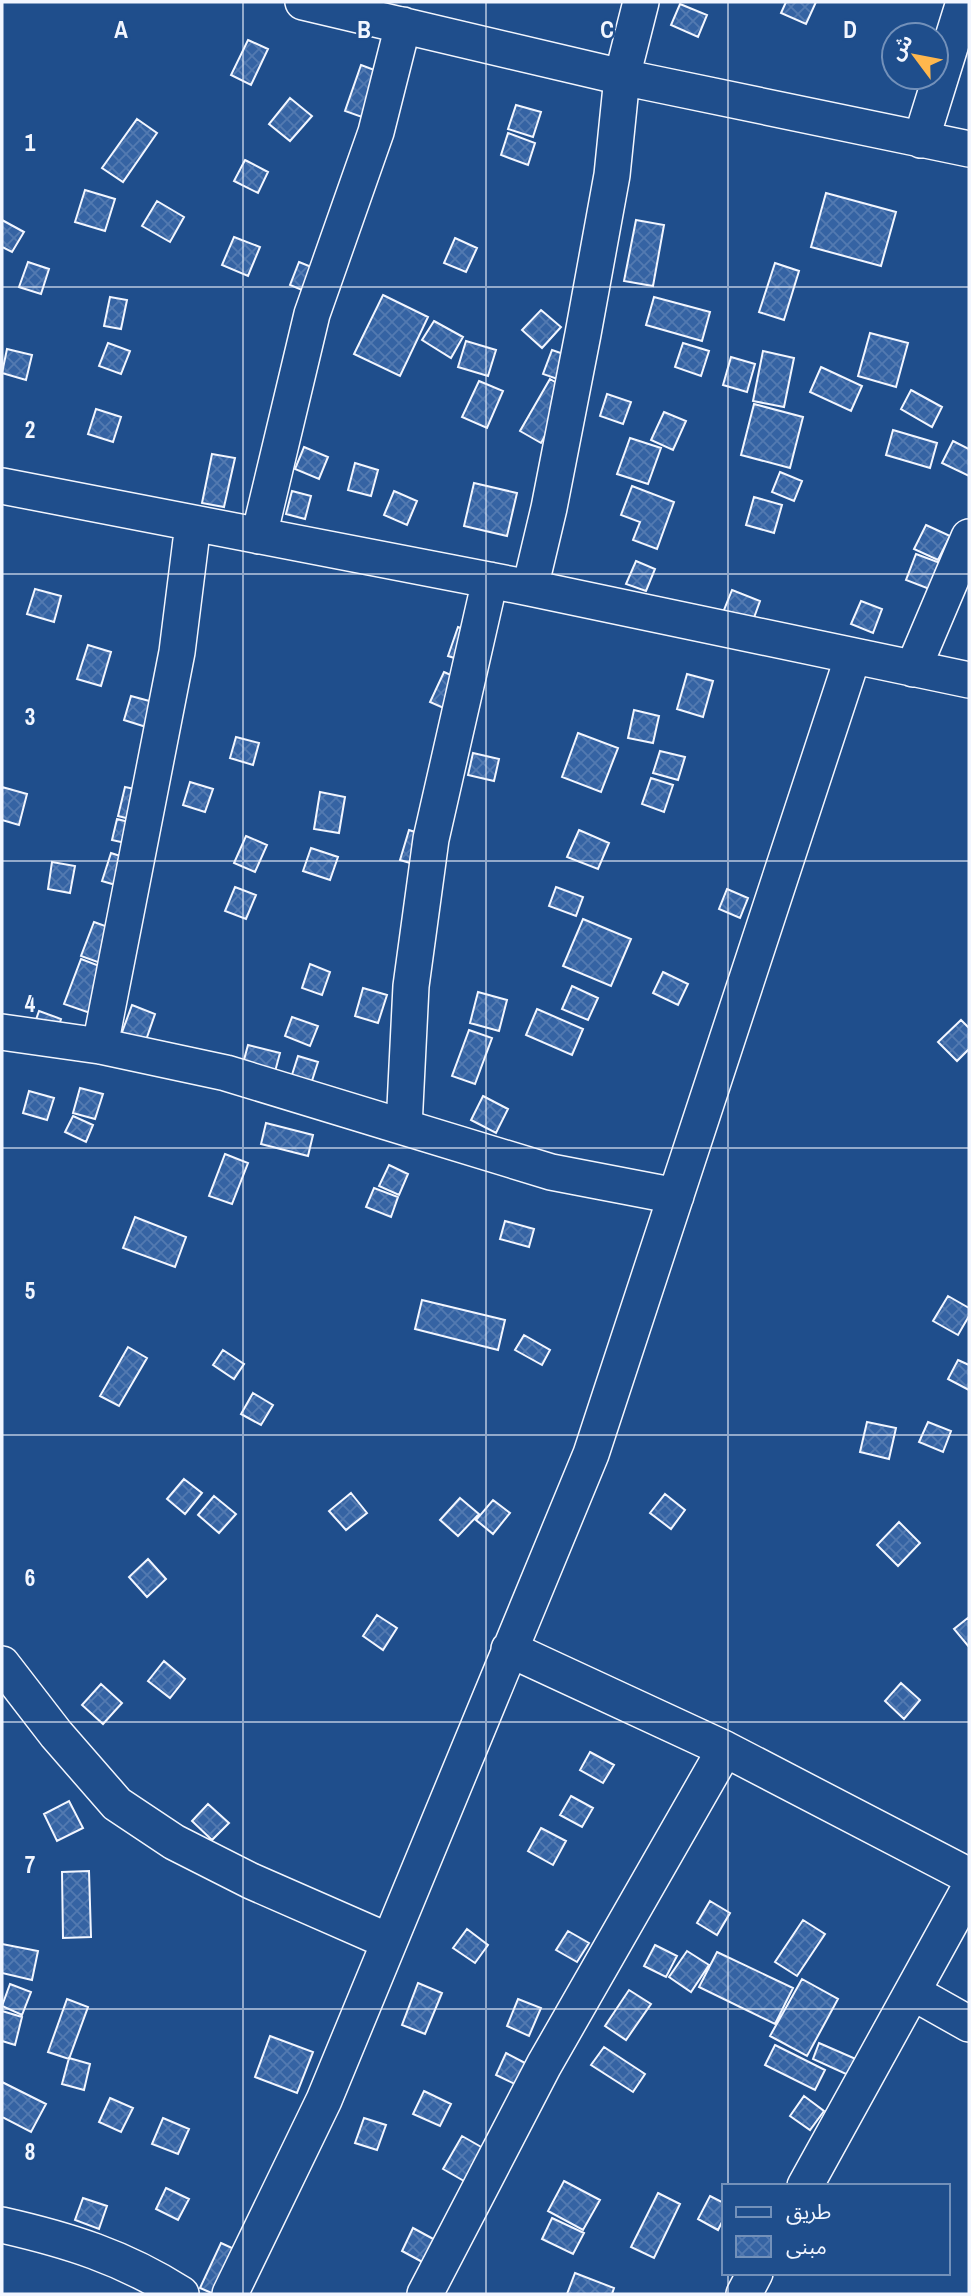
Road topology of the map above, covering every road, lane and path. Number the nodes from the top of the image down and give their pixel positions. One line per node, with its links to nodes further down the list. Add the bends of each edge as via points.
1 (641, 2): 5 (street)
2 (964, 2): 6 (street)
3 (316, 3): 4 (street)
4 (403, 25): 5 (street); 10 (street, via 376,132 313,314)
5 (622, 77): 6 (street); 13 (street, via 612,175 586,320)
6 (921, 140): 7 (street)
7 (969, 149)
8 (2, 486): 9 (street)
9 (193, 523): 10 (street); 18 (street, via 177,652)
10 (259, 536): 12 (street)
11 (969, 537): 15 (street)
12 (489, 580): 13 (street); 19 (street, via 432,839 411,986)
13 (530, 588): 14 (street)
14 (853, 656): 15 (street); 20 (street)
15 (913, 669): 16 (street)
16 (969, 680)
17 (2, 1032): 18 (street)
18 (100, 1046): 19 (street, via 226,1073)
19 (404, 1127): 20 (street, via 551,1172)
20 (676, 1196): 21 (street, via 591,1454)
21 (509, 1649): 23 (street); 26 (street)
22 (2, 1664): 26 (street, via 117,1804 174,1842 251,1881)
23 (725, 1749): 24 (street); 34 (street, via 544,2065)
24 (969, 1876)
25 (969, 1889): 27 (street)
26 (388, 1941): 33 (street, via 324,2100)
27 (914, 1993): 28 (street); 29 (street)
28 (969, 2024)
29 (806, 2184)
30 (2, 2225): 32 (street, via 68,2240 144,2270)
31 (754, 2275): 35 (street)
32 (181, 2294)
33 (230, 2294)
34 (425, 2294)
35 (744, 2294)

